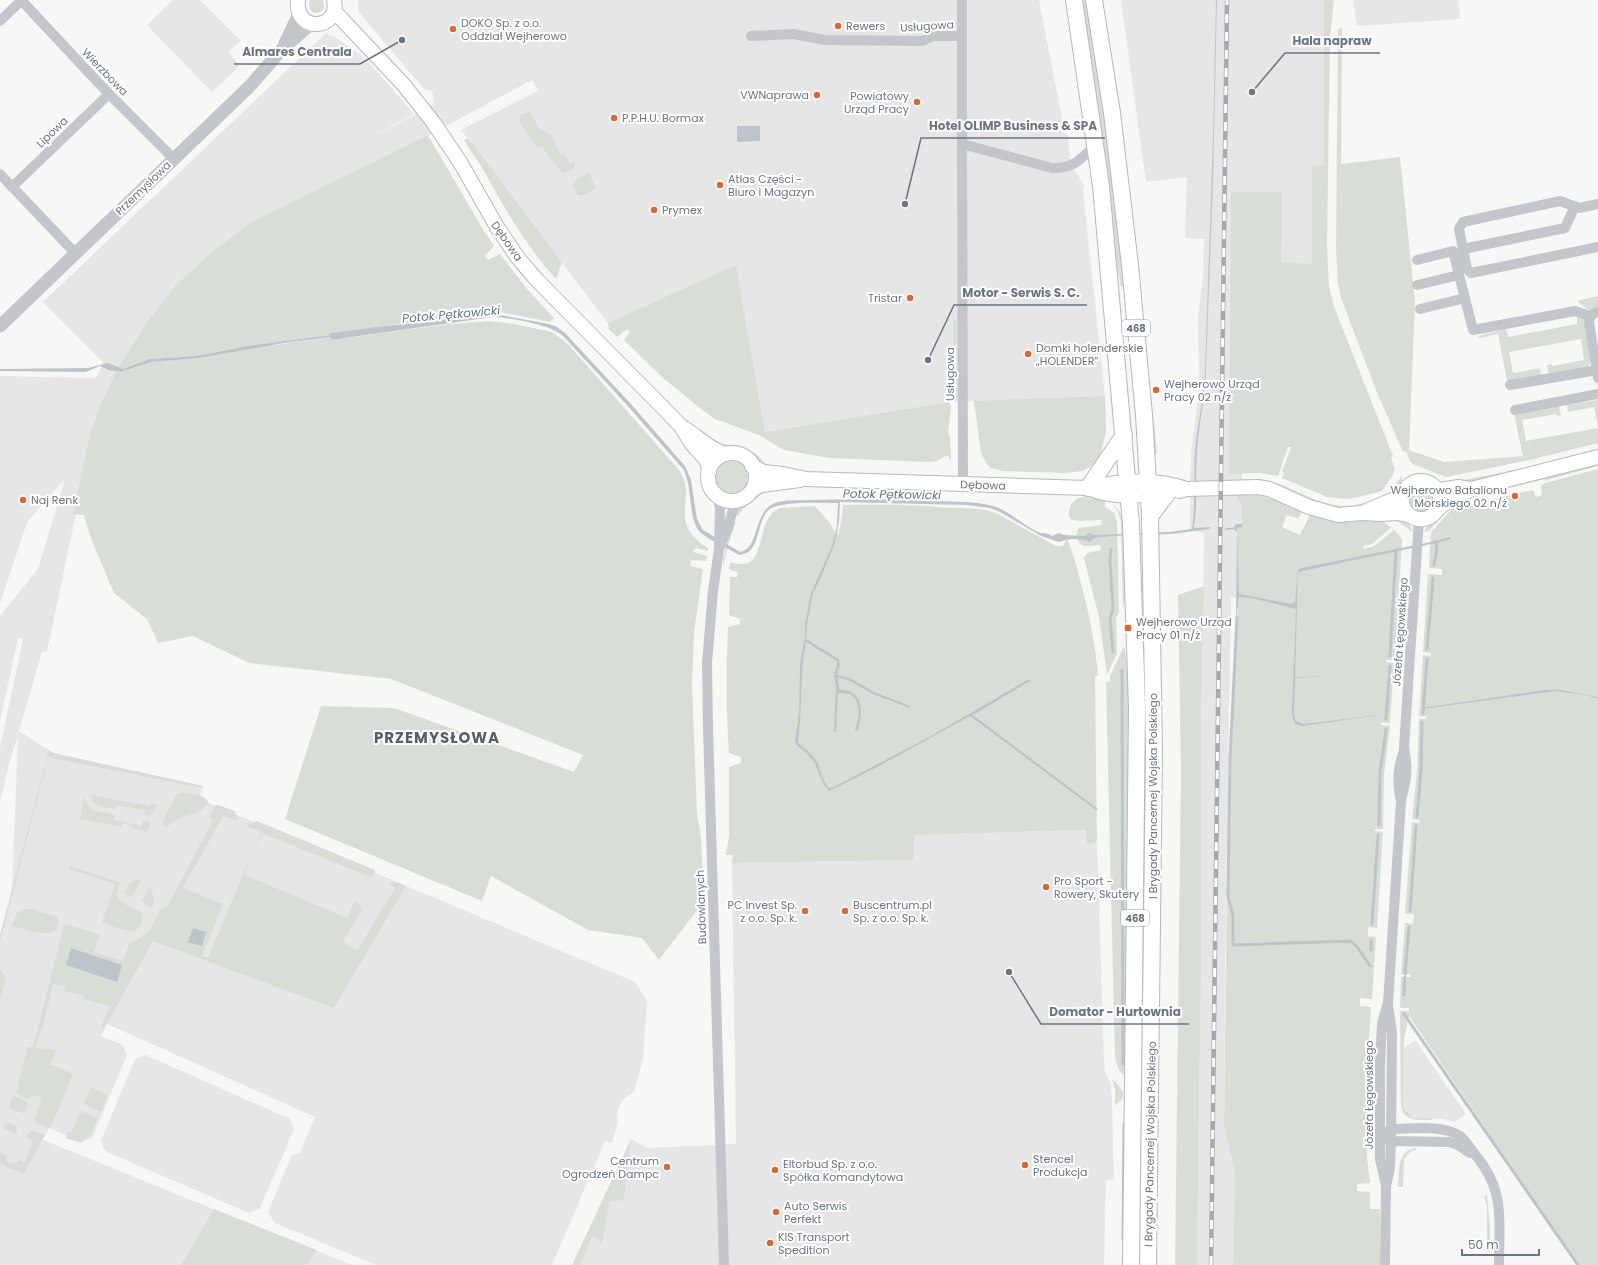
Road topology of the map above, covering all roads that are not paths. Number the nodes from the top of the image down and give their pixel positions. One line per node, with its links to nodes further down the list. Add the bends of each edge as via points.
1 (21, 0): 7 (street); 13 (street, Wierzbowa)
2 (962, 0): 10 (street, Usługowa)
3 (1074, 0): 15 (main road, I Brygady Pancernej Wojska Polskiego / 468)
4 (1094, 0): 44 (main road, I Brygady Pancernej Wojska Polskiego / 468, via 1112,113 1130,265)
5 (335, 3): 8 (main road, via 331,18); 11 (main road, Dębowa)
6 (299, 7): 8 (main road, Dębowa, via 304,20); 12 (street, Przemysłowa)
7 (0, 21)
8 (318, 23): 11 (main road, Dębowa); 12 (street, Przemysłowa)
9 (751, 36): 10 (street, Usługowa, via 794,34 824,40 922,41 934,36)
10 (961, 36): 14 (street, Usługowa)
11 (359, 39): 35 (main road, Dębowa, via 403,84 433,122 460,162 500,232 533,276)
12 (283, 48): 16 (street, Przemysłowa, via 250,86)
13 (109, 94): 16 (street, Wierzbowa); 18 (street, Lipowa)
14 (962, 144): 15 (street, via 1052,168 1072,166); 42 (street, Usługowa)
15 (1095, 145): 36 (main road, I Brygady Pancernej Wojska Polskiego / 468)
16 (174, 159): 23 (street, Przemysłowa)
17 (0, 174): 18 (street)
18 (12, 187): 23 (street)
19 (1598, 204): 20 (street, via 1579,208)
20 (1575, 206): 22 (street, via 1565,228); 22 (street, via 1560,201 1463,222 1459,229)
21 (1598, 247): 22 (street, via 1471,273 1467,269)
22 (1463, 249)
23 (76, 253): 30 (street, Przemysłowa)
24 (1417, 260): 25 (street, via 1453,251)
25 (1459, 275): 26 (street); 27 (street)
26 (1417, 285)
27 (1465, 298): 28 (street); 29 (street, via 1472,330 1574,312)
28 (1420, 309)
29 (1594, 314): 31 (street, via 1589,329)
30 (0, 326)
31 (1597, 367): 32 (street)
32 (1510, 385)
33 (1598, 394): 34 (street)
34 (1515, 410)
35 (680, 425): 37 (main road, Dębowa, via 713,449); 40 (main road, Dębowa, via 708,463)
36 (1124, 435): 43 (main road); 45 (main road, I Brygady Pancernej Wojska Polskiego / 468)
37 (726, 454): 39 (main road, via 742,456); 40 (main road, via 716,459)
38 (1598, 457): 48 (main road)
39 (752, 466): 41 (main road, Dębowa, via 763,472); 49 (main road, via 755,479)
40 (709, 471): 52 (main road, via 709,484)
41 (806, 479): 42 (main road, Dębowa); 49 (main road, Dębowa, via 761,485)
42 (963, 484): 43 (main road, Dębowa)
43 (1088, 488): 45 (main road, Dębowa, via 1109,483)
44 (1148, 488): 45 (main road); 46 (main road, via 1172,484); 51 (main road); 56 (main road, I Brygady Pancernej Wojska Polskiego / 468)
45 (1128, 489): 66 (main road, I Brygady Pancernej Wojska Polskiego / 468, via 1136,708)
46 (1187, 489): 51 (main road); 55 (main road, via 1256,487 1281,494 1324,512 1338,515)
47 (1436, 489): 48 (main road); 50 (main road, via 1422,482 1412,484); 54 (main road, via 1440,502)
48 (1471, 489): 54 (main road, via 1442,504)
49 (752, 490): 53 (main road)
50 (1405, 491): 55 (main road, via 1397,498); 57 (main road, via 1402,501 1406,511)
51 (1167, 494): 56 (main road)
52 (717, 495): 53 (main road, via 729,500); 58 (street, Budowlanych, via 720,508)
53 (739, 499): 58 (street, Budowlanych, via 732,509)
54 (1437, 510): 57 (main road, via 1430,517)
55 (1362, 513): 57 (main road, via 1398,513)
56 (1150, 516): 67 (main road, I Brygady Pancernej Wojska Polskiego / 468, via 1154,750)
57 (1414, 517): 59 (street, Józefa Łęgowskiego, via 1404,747 1408,768 1401,801)
58 (719, 550): 65 (street, Budowlanych, via 711,610 707,691)
59 (1388, 1005): 60 (street, Józefa Łęgowskiego, via 1392,1032); 61 (street, Józefa Łęgowskiego, via 1381,1033)
60 (1391, 1129): 61 (street); 62 (street, Józefa Łęgowskiego); 63 (street, via 1436,1129 1453,1134 1461,1137)
61 (1380, 1135): 62 (street); 64 (street, Józefa Łęgowskiego, via 1381,1164)
62 (1391, 1141): 63 (street, via 1449,1142); 64 (street, Józefa Łęgowskiego)
63 (1478, 1158): 69 (street, via 1491,1176 1498,1197)
64 (1386, 1186): 68 (street, Józefa Łęgowskiego)
65 (724, 1265)
66 (1131, 1265)
67 (1148, 1265)
68 (1385, 1265)
69 (1499, 1265)

